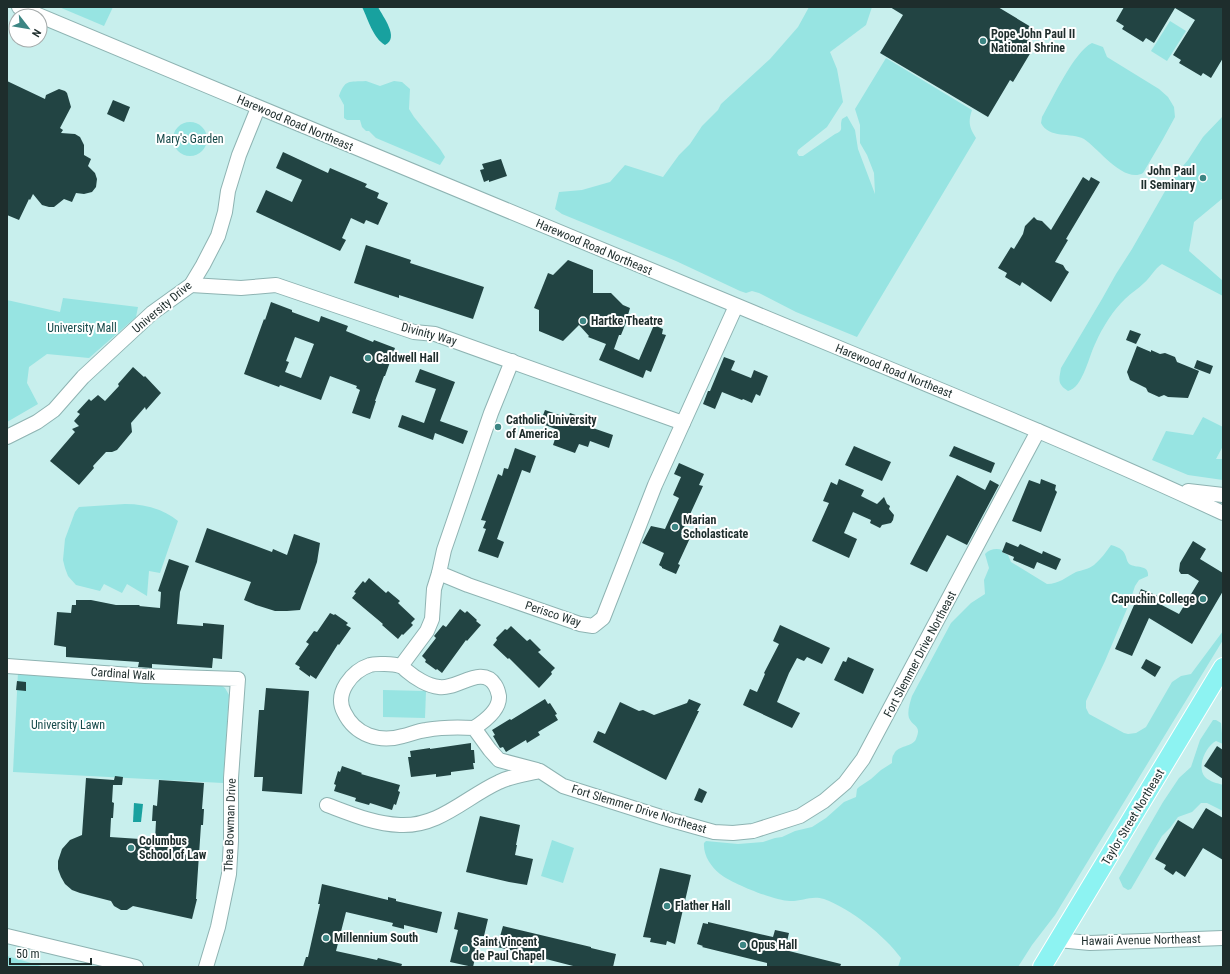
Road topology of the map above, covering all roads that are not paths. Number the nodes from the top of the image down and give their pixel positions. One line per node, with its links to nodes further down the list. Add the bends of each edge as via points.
1 (19, 7): 2 (street, Harewood Road Northeast)
2 (258, 108): 3 (street, University Drive, via 239,155 218,236); 4 (street, Harewood Road Northeast)
3 (191, 285): 5 (street, Divinity Way, via 241,288 276,285 414,332 435,334); 8 (street, University Drive, via 152,313 83,377 54,410)
4 (736, 306): 6 (street, Perisco Way); 7 (street, Harewood Road Northeast)
5 (512, 361): 6 (street, Divinity Way); 12 (street, via 491,413)
6 (683, 423): 12 (street, Perisco Way, via 655,485 603,618 593,626 580,624)
7 (1038, 431): 9 (street, Harewood Road Northeast); 18 (street, Fort Slemmer Drive Northeast, via 863,759 845,783 824,801 800,816 753,831 714,832 563,786)
8 (7, 437)
9 (1169, 488): 10 (street, Harewood Road Northeast); 11 (street, Harewood Road Northeast)
10 (1223, 495)
11 (1223, 513)
12 (438, 573): 14 (street, via 432,619 427,631)
13 (7, 666): 16 (street, Cardinal Walk, via 145,676)
14 (401, 666): 17 (street, via 419,680 441,688 478,676 492,681 498,690 499,700 491,715); 17 (street, via 371,664 359,669 346,684 342,693 342,708 358,731 373,737 392,738 446,726)
15 (1223, 668): 22 (main road, Taylor Street Northeast)
16 (238, 679): 24 (street, Thea Bowman Drive, via 231,778 229,874 218,927)
17 (474, 728): 18 (street, Fort Slemmer Drive Northeast, via 499,760)
18 (540, 771): 19 (street, via 500,781 447,813 413,824 370,821)
19 (327, 805)
20 (7, 936): 23 (street)
21 (1223, 938): 22 (street, Hawaii Avenue Northeast, via 1090,943)
22 (1058, 940): 25 (main road, Taylor Street Northeast)
23 (136, 967)
24 (206, 967)
25 (1042, 967)

